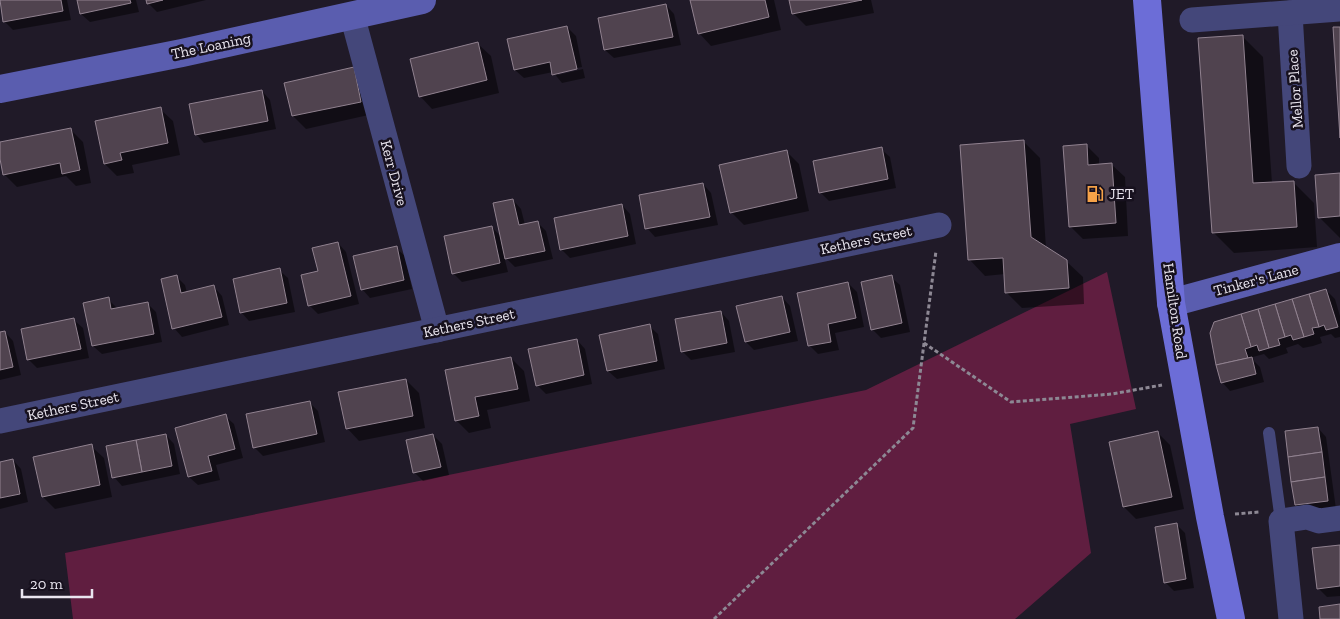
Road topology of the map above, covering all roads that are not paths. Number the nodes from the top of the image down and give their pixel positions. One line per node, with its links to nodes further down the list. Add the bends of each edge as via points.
1 (422, 0): 5 (street, The Loaning)
2 (1148, 0): 11 (main road, Hamilton Road)
3 (1340, 9): 4 (street)
4 (1290, 13): 6 (street); 8 (street, Mellor Place)
5 (352, 15): 7 (street, The Loaning); 12 (street, Kerr Drive)
6 (1192, 20)
7 (0, 89)
8 (1300, 166)
9 (939, 225): 12 (street, Kethers Street)
10 (1340, 257): 11 (street, Tinker's Lane)
11 (1171, 303): 17 (main road, Hamilton Road)
12 (437, 330): 13 (street, Kethers Street)
13 (0, 421)
14 (1269, 433): 16 (lane)
15 (1340, 518): 16 (street, via 1319,521 1307,517)
16 (1281, 521): 18 (street)
17 (1231, 619)
18 (1291, 619)

